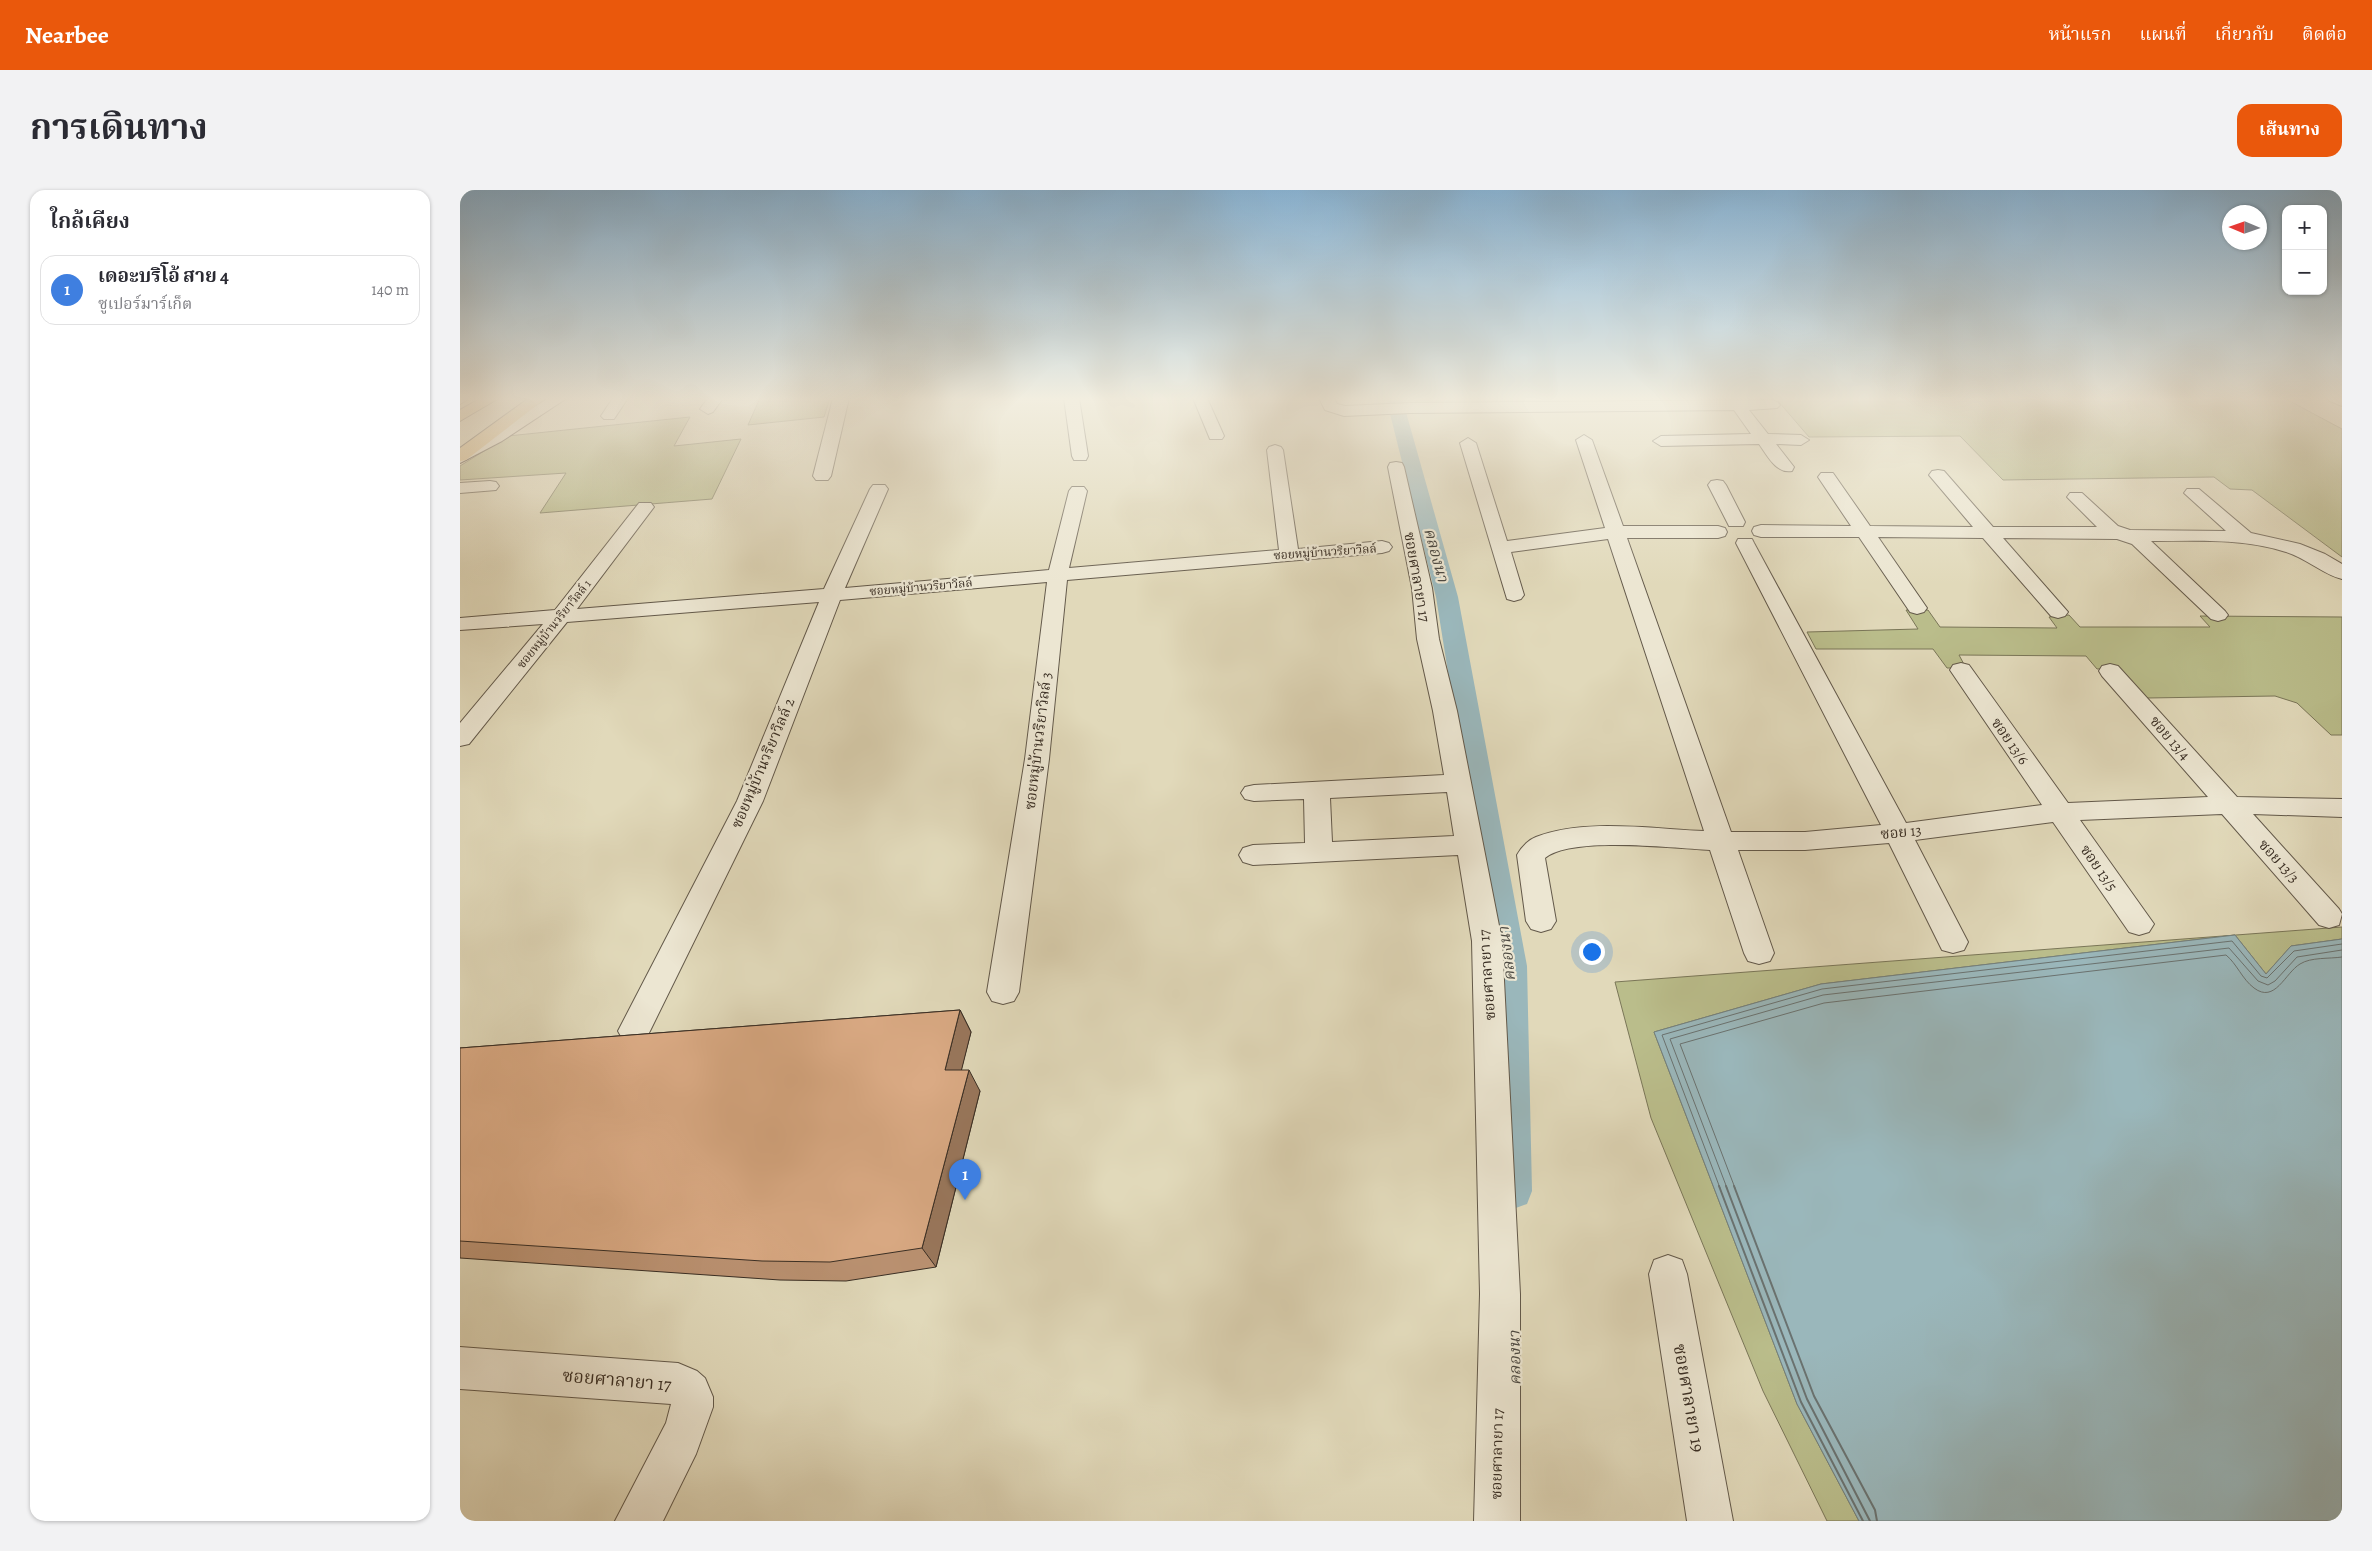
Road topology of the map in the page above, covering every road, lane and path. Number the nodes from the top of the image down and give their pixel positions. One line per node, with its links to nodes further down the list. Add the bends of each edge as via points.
1 (826, 460): 9 (street)
2 (1276, 460): 27 (street)
3 (1473, 460): 26 (street)
4 (1591, 460): 19 (street)
5 (1780, 460): 7 (street)
6 (1396, 467): 40 (street, ซอยศาลายา 17)
7 (1786, 467)
8 (1938, 475): 22 (street)
9 (822, 476)
10 (1827, 477): 21 (street)
11 (1717, 485): 20 (street)
12 (490, 486): 13 (street)
13 (460, 488)
14 (879, 489): 30 (street, ซอยหมู่บ้านวริยาวิลล์ 2)
15 (1078, 491): 29 (street, ซอยหมู่บ้านวริยาวิลล์ 3)
16 (2193, 493): 24 (street)
17 (2076, 497): 23 (street, via 2111,530)
18 (645, 507): 35 (street, ซอยหมู่บ้านวริยาวิลล์ 1)
19 (1616, 532): 20 (street, via 1718,532 1731,540); 26 (street); 47 (street)
20 (1747, 532): 21 (street); 46 (street)
21 (1864, 532): 22 (street); 32 (street)
22 (1989, 532): 23 (street); 33 (street)
23 (2124, 534): 24 (street); 34 (street, via 2139,540)
24 (2244, 537): 28 (street, via 2300,551)
25 (1382, 547): 27 (street, ซอยหมู่บ้านวริยาวิลล์)
26 (1500, 548): 31 (street)
27 (1289, 554): 29 (street, ซอยหมู่บ้านวริยาวิลล์)
28 (2342, 573)
29 (1058, 575): 30 (street, ซอยหมู่บ้านวริยาวิลล์); 56 (street, ซอยหมู่บ้านวริยาวิลล์ 3)
30 (832, 595): 35 (street, ซอยหมู่บ้านวริยาวิลล์); 57 (street, ซอยหมู่บ้านวริยาวิลล์ 2, via 750,801)
31 (1514, 595)
32 (1917, 608)
33 (2058, 612)
34 (2218, 615)
35 (561, 616): 36 (street, ซอยหมู่บ้านวริยาวิลล์); 39 (street, ซอยหมู่บ้านวริยาวิลล์ 1)
36 (460, 624)
37 (1961, 670): 45 (street, ซอย 13/6)
38 (2110, 670): 43 (street, ซอย 13/4)
39 (460, 739)
40 (1458, 784): 41 (street); 48 (street, ซอยศาลายา 17)
41 (1317, 790): 42 (street); 49 (street)
42 (1254, 793)
43 (2229, 805): 44 (street, ซอย 13); 45 (street, ซอย 13); 51 (street, ซอย 13/3)
44 (2342, 808)
45 (2059, 812): 46 (street, ซอย 13); 53 (street, ซอย 13/5)
46 (1898, 833): 47 (street, ซอย 13, via 1805,840); 54 (street)
47 (1722, 841): 52 (street, ซอย 13, via 1612,836 1572,838 1544,844 1531,854); 55 (street)
48 (1468, 845): 49 (street); 61 (street, ซอยศาลายา 17, via 1487,941 1500,1294)
49 (1319, 852): 50 (street)
50 (1253, 855)
51 (2329, 917)
52 (1541, 921)
53 (2139, 924)
54 (1953, 942)
55 (1759, 952)
56 (1003, 992)
57 (634, 1031)
58 (1668, 1274): 62 (street, ซอยศาลายา 19)
59 (460, 1368): 60 (street, ซอยศาลายา 17, via 678,1384 686,1388 692,1397 691,1419)
60 (638, 1521)
61 (1496, 1521)
62 (1710, 1521)

